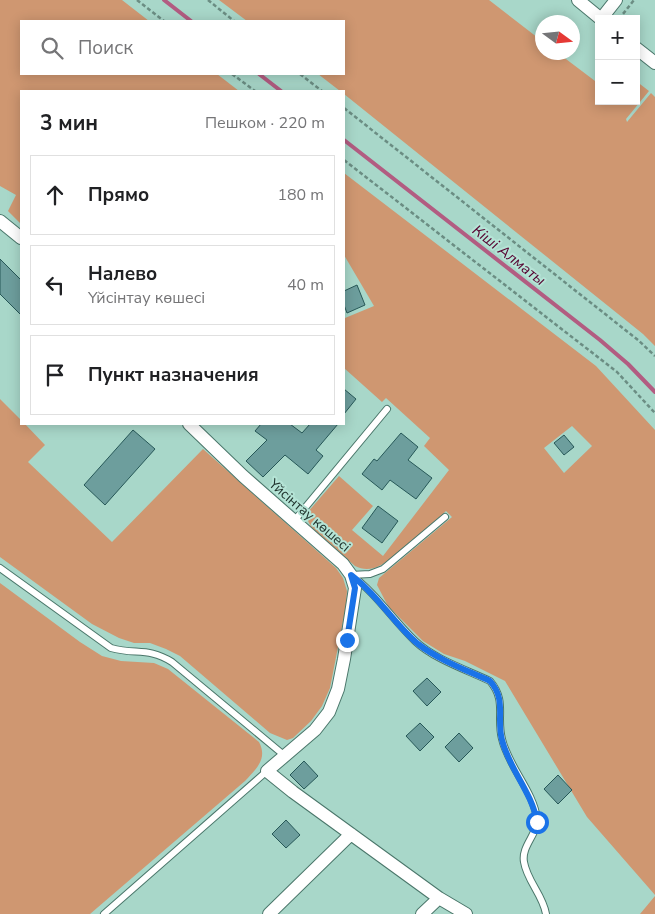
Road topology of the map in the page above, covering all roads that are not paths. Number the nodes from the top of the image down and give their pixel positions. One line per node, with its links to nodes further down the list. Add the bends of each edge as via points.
1 (578, 0): 3 (street)
2 (616, 0): 4 (street)
3 (596, 15)
4 (604, 15)
5 (640, 51): 6 (street)
6 (655, 63)
7 (0, 221): 8 (street)
8 (20, 237)
9 (387, 409): 12 (lane)
10 (190, 425): 12 (street, Үйсінтау көшесі)
11 (445, 518): 14 (lane, via 383,569 370,574)
12 (294, 521): 14 (street, Үйсінтау көшесі)
13 (0, 568): 15 (lane, via 111,648 126,652 145,651 172,662)
14 (351, 575): 15 (street, via 355,588 338,689 329,712 315,730); 23 (lane, via 366,586 417,643 490,681 496,688 501,700 502,739 535,810 537,822 523,860)
15 (285, 756): 16 (street)
16 (268, 771): 17 (street); 19 (lane)
17 (350, 834): 18 (street); 20 (street)
18 (438, 898): 21 (street); 22 (street)
19 (104, 914)
20 (269, 914)
21 (422, 914)
22 (466, 914)
23 (546, 914)

